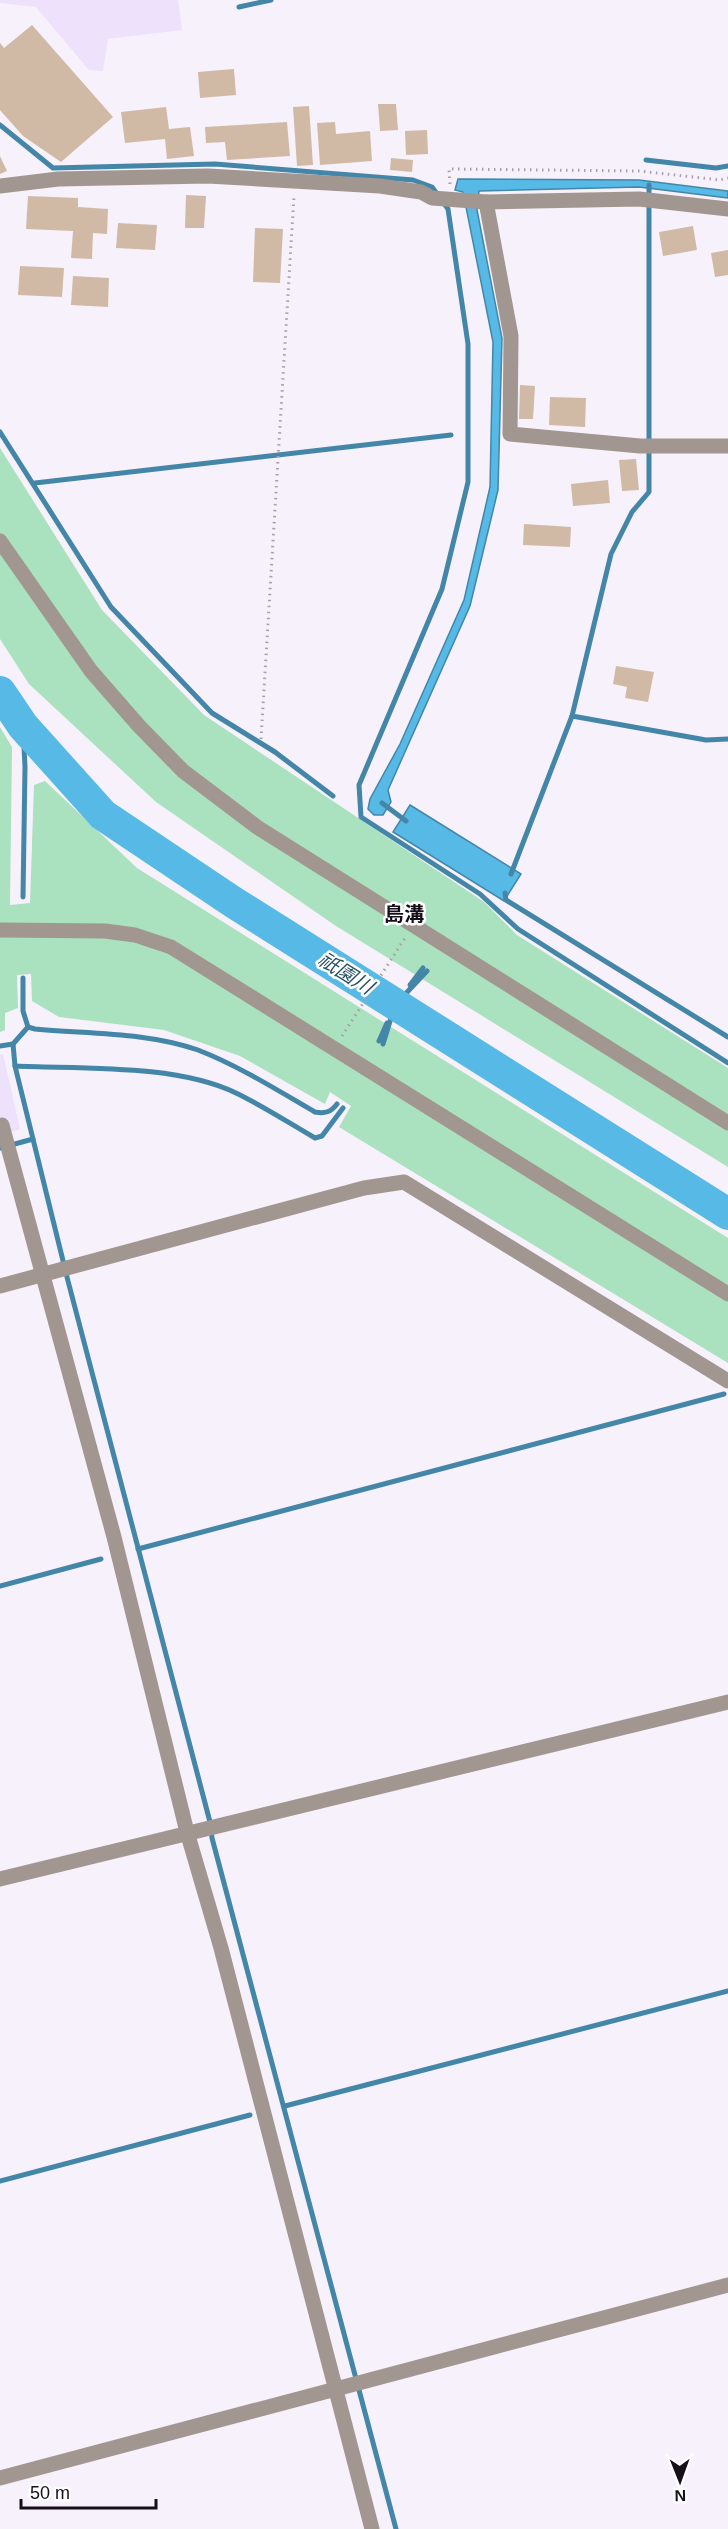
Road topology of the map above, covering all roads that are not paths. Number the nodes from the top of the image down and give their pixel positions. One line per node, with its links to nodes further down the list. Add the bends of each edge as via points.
1 (0, 186): 2 (street, via 58,179 208,176 380,186 421,192 432,198)
2 (486, 201): 3 (street, via 639,199); 4 (street, via 511,336 510,434 640,446)
3 (728, 209)
4 (728, 446)
5 (0, 541): 7 (street, via 91,671 183,771 257,827)
6 (0, 930): 11 (street, via 105,931 135,935 171,947)
7 (728, 1123)
8 (2, 1125): 9 (street)
9 (44, 1274): 10 (street); 12 (street, via 364,1188 404,1182); 14 (street)
10 (0, 1286)
11 (728, 1294)
12 (728, 1381)
13 (728, 1702): 14 (street)
14 (188, 1832): 15 (street); 17 (street)
15 (0, 1879)
16 (728, 2285): 17 (street)
17 (335, 2389): 18 (street); 19 (street)
18 (0, 2478)
19 (372, 2529)

